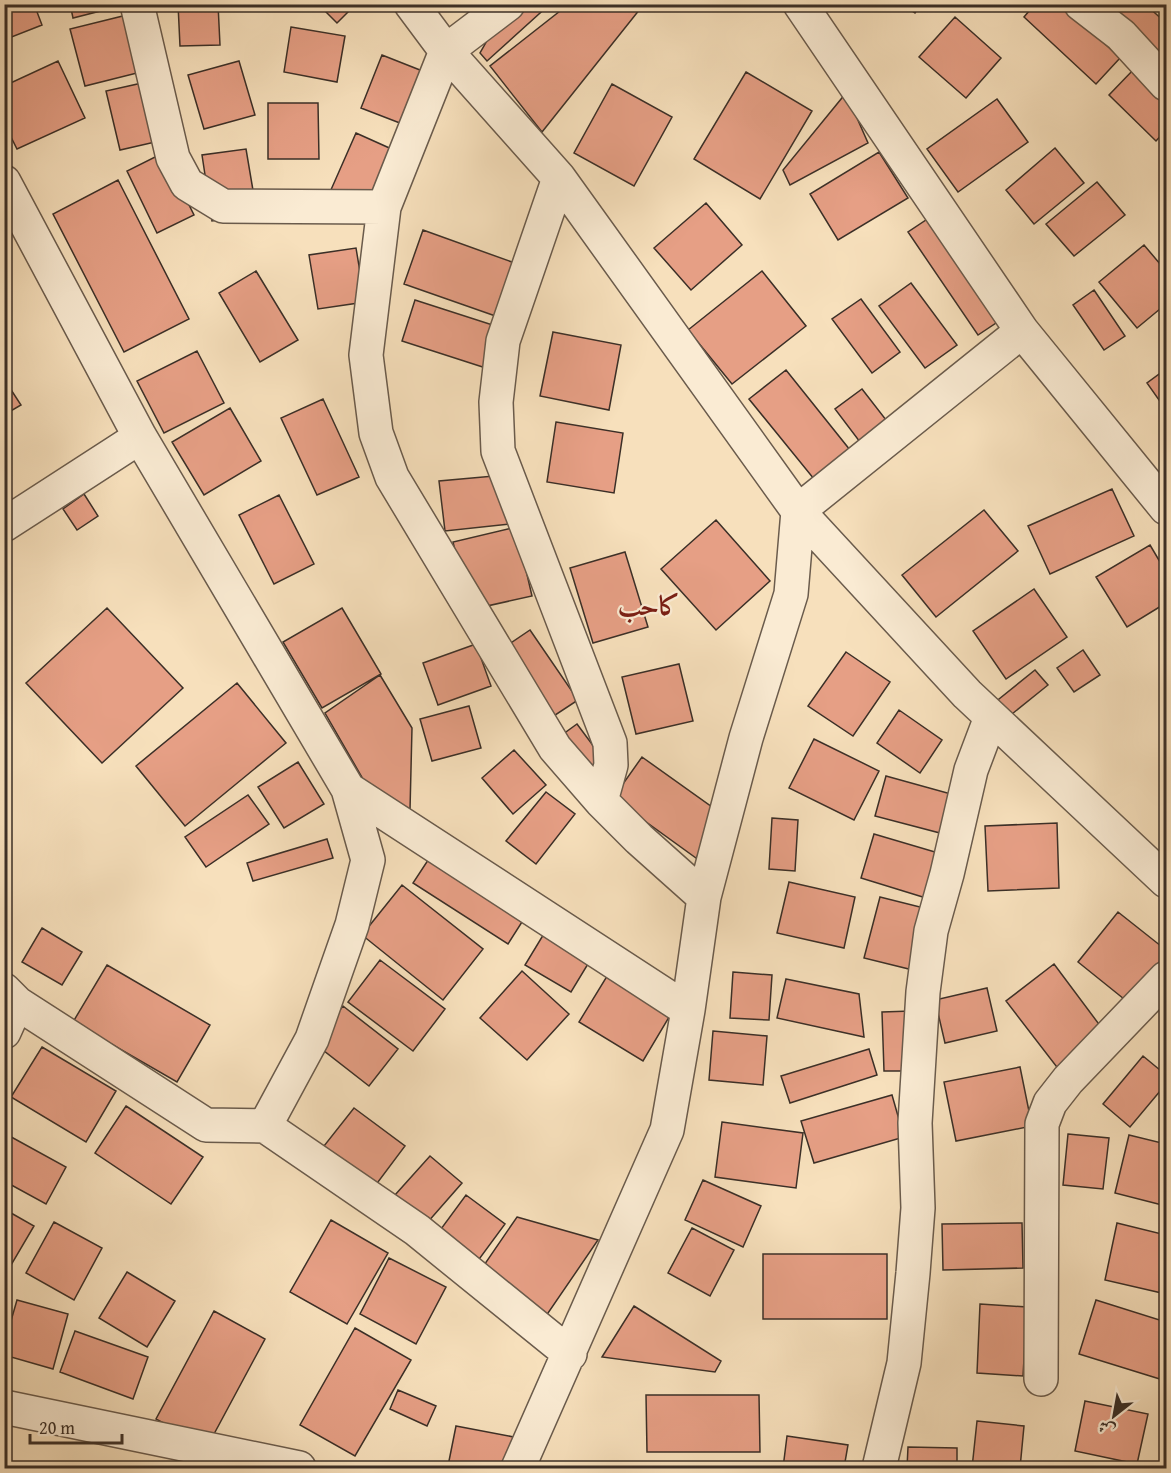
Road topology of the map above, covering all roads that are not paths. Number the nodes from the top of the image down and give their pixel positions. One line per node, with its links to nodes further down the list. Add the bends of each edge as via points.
1 (137, 4): 10 (street, via 173,158 187,184 224,206)
2 (411, 4): 6 (street)
3 (508, 4): 6 (street)
4 (800, 4): 11 (street)
5 (1081, 4): 7 (street, via 1120,35)
6 (446, 51): 8 (street); 10 (street)
7 (1167, 84)
8 (559, 178): 14 (street); 18 (street, via 503,341 496,402 498,451 610,743 610,765)
9 (4, 183): 12 (street)
10 (384, 207): 18 (street, via 366,355 376,433 392,477 555,748)
11 (1022, 331): 13 (street); 14 (street)
12 (140, 436): 15 (street); 17 (street)
13 (1167, 508)
14 (798, 511): 16 (street); 20 (street, via 791,594 746,738)
15 (4, 525)
16 (991, 717): 19 (street); 32 (street, via 971,770 931,931 915,1123 918,1208 913,1273 904,1363)
17 (348, 789): 23 (street); 25 (street, via 368,860 352,925 312,1039)
18 (601, 801): 20 (street)
19 (1167, 881)
20 (704, 897): 23 (street)
21 (1167, 978): 27 (street, via 1068,1080 1050,1103 1042,1124)
22 (11, 996): 24 (street); 25 (street, via 206,1125)
23 (688, 1010): 26 (street, via 667,1130)
24 (4, 1032)
25 (265, 1126): 26 (street, via 417,1230)
26 (570, 1354): 31 (street)
27 (1041, 1379)
28 (4, 1407): 29 (street)
29 (213, 1459): 30 (street)
30 (299, 1468)
31 (518, 1468)
32 (879, 1468)

